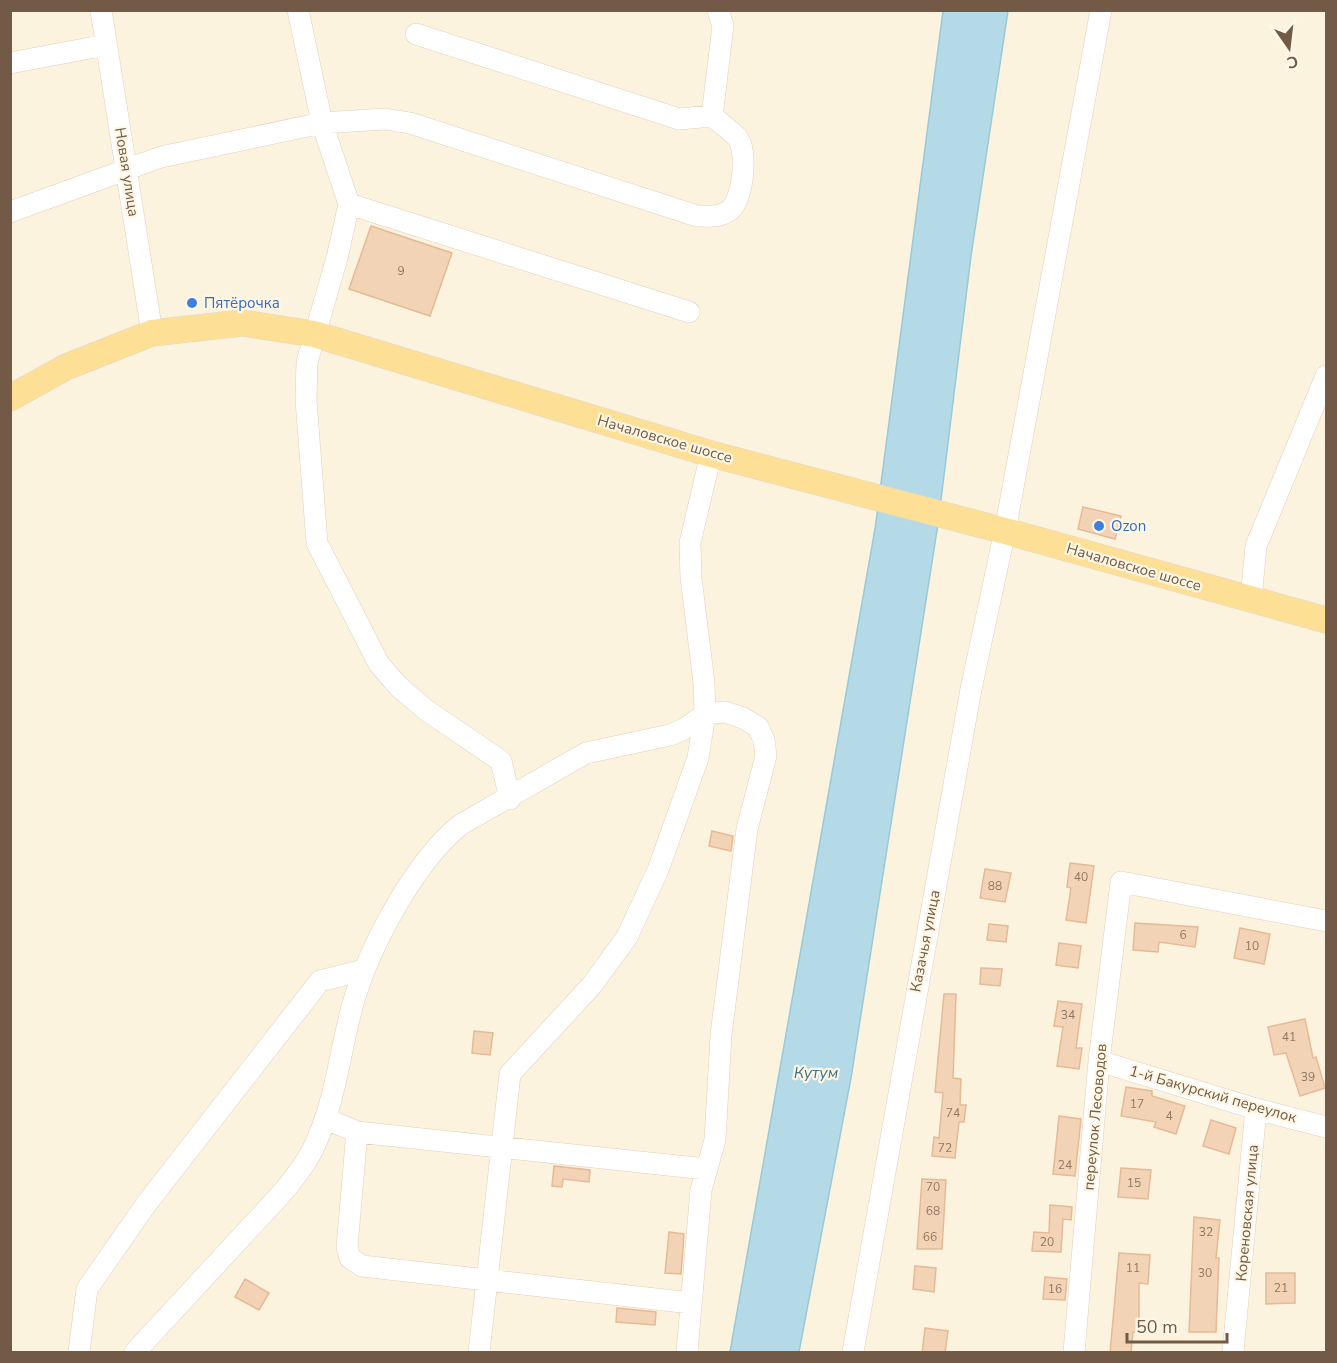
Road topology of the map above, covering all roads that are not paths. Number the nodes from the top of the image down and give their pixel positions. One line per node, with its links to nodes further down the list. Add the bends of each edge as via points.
1 (101, 10): 6 (street, Новая улица)
2 (298, 10): 9 (street)
3 (718, 10): 8 (street, via 723,26)
4 (1101, 10): 19 (street, Казачья улица)
5 (416, 34): 8 (street, via 679,119)
6 (106, 45): 7 (street); 10 (street, Новая улица)
7 (10, 63)
8 (712, 116): 9 (street, via 738,139 743,162 742,190 731,209 716,216 697,216 410,123 385,119)
9 (322, 123): 10 (street); 11 (street)
10 (126, 168): 12 (street); 14 (street, Новая улица)
11 (350, 204): 13 (street); 15 (street)
12 (10, 212)
13 (689, 312)
14 (152, 333): 15 (main road, Началовское шоссе, via 242,323); 17 (main road, Началовское шоссе, via 66,367)
15 (314, 334): 18 (main road, Началовское шоссе); 23 (street, via 307,362 306,400 317,543 379,664 426,710 501,761)
16 (1326, 376): 20 (street, via 1256,546)
17 (10, 398)
18 (711, 454): 19 (main road, Началовское шоссе); 22 (street, via 690,543)
19 (1005, 531): 20 (main road, Началовское шоссе); 39 (street, Казачья улица, via 971,689)
20 (1251, 599): 21 (main road, Началовское шоссе)
21 (1326, 620)
22 (705, 714): 23 (street, via 670,735 586,753); 31 (street, via 698,758 658,870 627,937 592,985 510,1074); 32 (street, via 725,712 758,728 766,756 747,829 721,1035 715,1140)
23 (510, 798): 25 (street, via 460,825 443,839 408,886)
24 (1326, 921): 26 (street, переулок Лесоводов, via 1121,882)
25 (364, 970): 28 (street); 35 (street, via 320,981 147,1203 87,1289)
26 (1099, 1061): 27 (street, 1-й Бакурский переулок); 40 (street, переулок Лесоводов)
27 (1256, 1109): 29 (street, 1-й Бакурский переулок); 41 (street, Кореновская улица)
28 (326, 1119): 30 (street); 36 (street, via 311,1153 279,1196)
29 (1326, 1127)
30 (357, 1132): 31 (street); 33 (street, via 347,1247 350,1258 362,1266)
31 (501, 1146): 32 (street); 33 (street)
32 (706, 1170): 34 (street)
33 (487, 1281): 34 (street); 37 (street)
34 (691, 1303): 38 (street)
35 (79, 1353)
36 (135, 1353)
37 (479, 1353)
38 (687, 1353)
39 (852, 1353)
40 (1074, 1353)
41 (1233, 1353)

